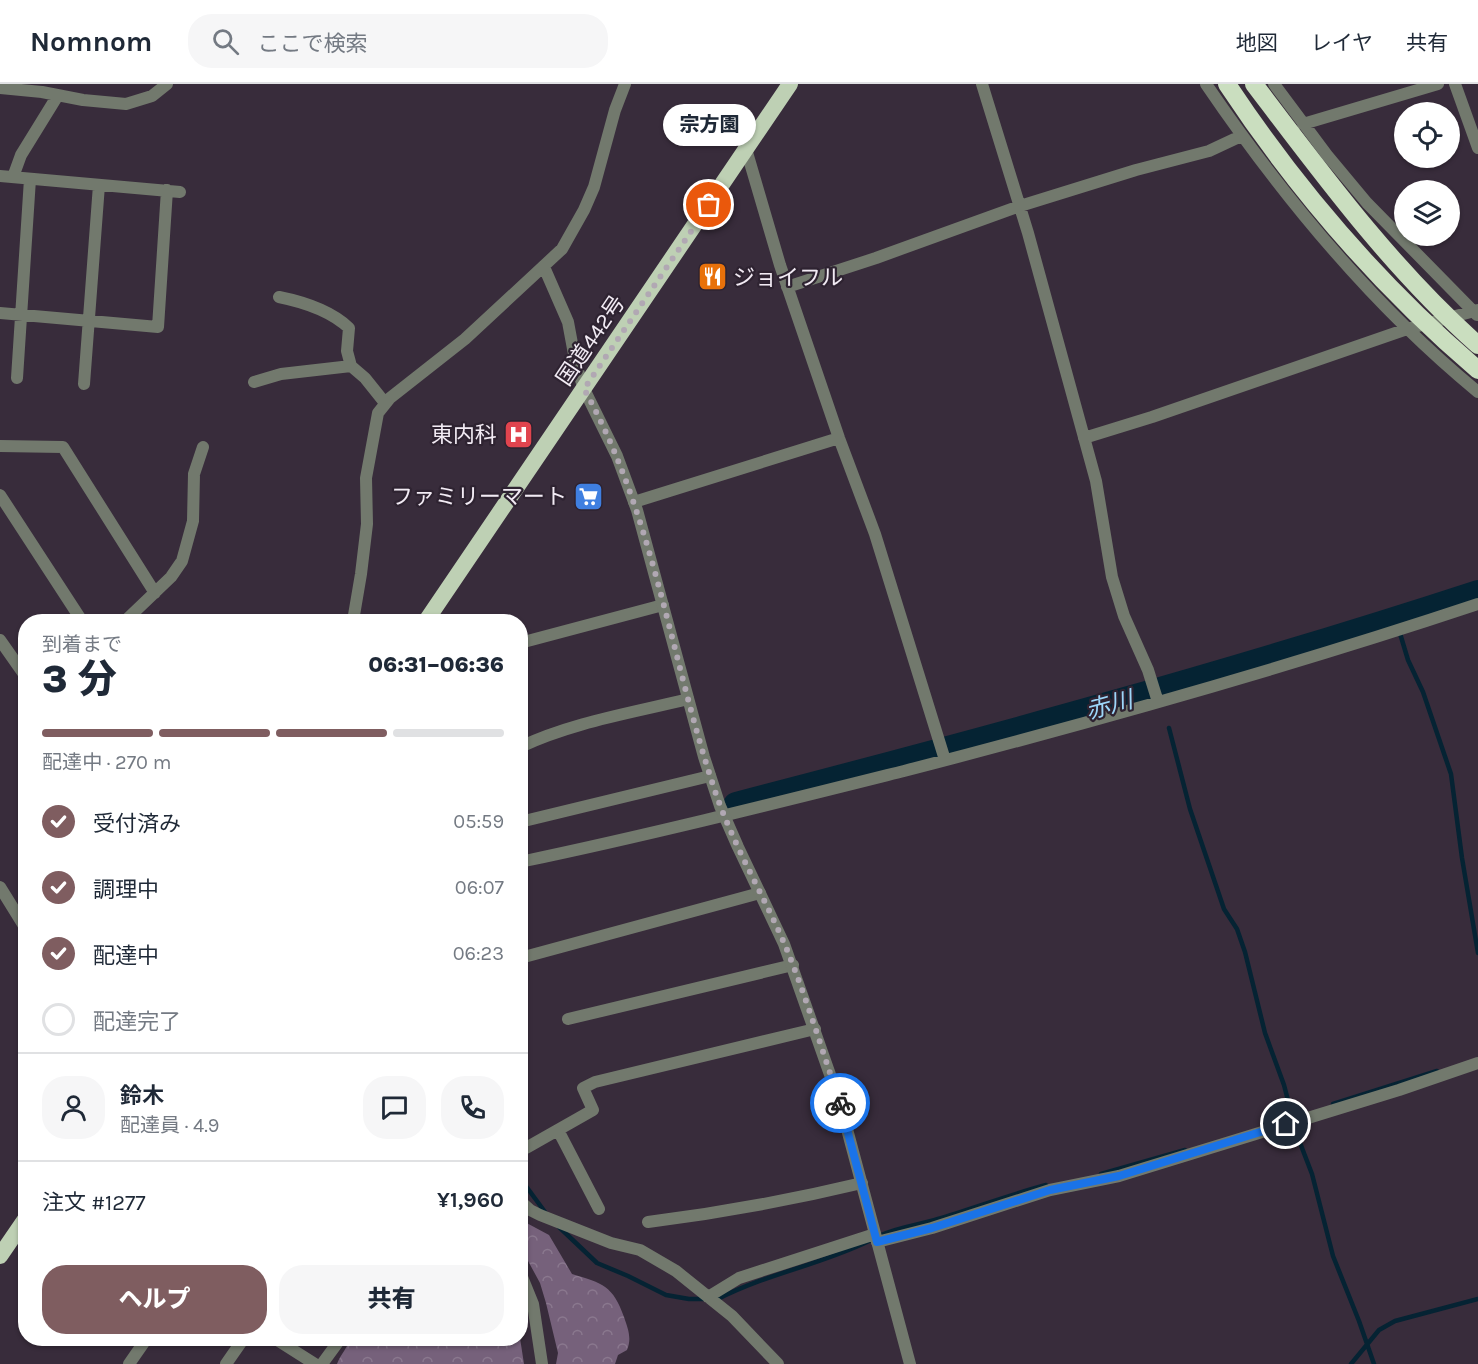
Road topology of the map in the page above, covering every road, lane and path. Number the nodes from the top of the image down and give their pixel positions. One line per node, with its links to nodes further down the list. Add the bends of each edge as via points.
1 (167, 84): 12 (street, via 152,96 126,104)
2 (625, 84): 23 (street, via 584,210 569,239)
3 (790, 84): 16 (highway, 国道442号)
4 (982, 84): 22 (street)
5 (1206, 84): 14 (street)
6 (1227, 84): 33 (highway, via 1284,164 1354,250)
7 (1254, 84): 31 (highway, via 1380,245)
8 (1274, 84): 13 (street)
9 (1438, 84): 13 (street)
10 (1455, 84): 15 (street)
11 (0, 88): 12 (street)
12 (58, 95): 17 (street)
13 (1303, 124): 26 (street, via 1367,203)
14 (1241, 136): 22 (street, via 1209,151); 30 (street, via 1315,229)
15 (1478, 148)
16 (746, 149): 24 (street); 37 (highway, 国道442号)
17 (6, 177): 18 (street)
18 (30, 179): 19 (street); 28 (street)
19 (99, 185): 20 (street); 29 (street)
20 (167, 190): 21 (street); 29 (street, via 158,327)
21 (180, 192)
22 (1020, 206): 24 (street); 41 (street)
23 (544, 267): 37 (street, via 568,322); 39 (street, via 465,339)
24 (788, 287): 40 (street)
25 (279, 297): 32 (street, via 305,302 349,328 347,351)
26 (1476, 312): 30 (street)
27 (0, 313): 28 (street)
28 (21, 315): 29 (street); 34 (street)
29 (89, 321): 36 (street)
30 (1407, 329): 38 (street); 41 (street)
31 (1478, 345)
32 (351, 366): 35 (street, via 281,374); 39 (street)
33 (1478, 370)
34 (17, 378)
35 (254, 382)
36 (84, 384)
37 (584, 389): 45 (street, via 617,456); 52 (highway, 国道442号)
38 (1478, 392)
39 (385, 403): 51 (street, via 375,423 368,469 366,538)
40 (839, 438): 45 (street); 59 (street, via 875,534)
41 (1084, 438): 57 (street, via 1096,481 1112,577)
42 (0, 446): 46 (street, via 63,447)
43 (203, 447): 46 (street, via 194,474 193,521 182,561)
44 (0, 495): 49 (street)
45 (634, 502): 48 (street)
46 (155, 593): 50 (street)
47 (1478, 604): 57 (street)
48 (663, 605): 53 (street); 56 (street)
49 (77, 614)
50 (132, 614)
51 (354, 614)
52 (431, 614)
53 (528, 641)
54 (2, 647): 55 (street)
55 (18, 667)
56 (688, 699): 58 (street, via 561,730); 60 (street)
57 (1158, 702): 59 (street)
58 (528, 744)
59 (945, 760): 61 (street)
60 (710, 776): 61 (street); 62 (street)
61 (724, 816): 63 (street); 65 (street)
62 (528, 820)
63 (528, 860)
64 (0, 887): 66 (street)
65 (760, 893): 67 (street); 68 (street)
66 (18, 908)
67 (528, 956)
68 (793, 965): 69 (street); 70 (street)
69 (568, 1019)
70 (814, 1029): 72 (street, via 594,1082 583,1088 593,1110); 74 (street)
71 (1478, 1063): 79 (street, via 1119,1176 1050,1190 932,1228)
72 (558, 1130): 73 (street); 76 (street)
73 (528, 1147)
74 (862, 1183): 77 (street); 79 (street)
75 (528, 1208): 82 (street, via 610,1243 647,1253)
76 (599, 1209)
77 (648, 1222)
78 (18, 1230): 80 (highway)
79 (876, 1238): 82 (street, via 739,1278); 93 (street)
80 (0, 1256)
81 (528, 1292): 91 (street)
82 (708, 1297): 92 (street, via 737,1320)
83 (141, 1346): 87 (street)
84 (238, 1346): 88 (street)
85 (287, 1346): 89 (street)
86 (335, 1346): 90 (street)
87 (129, 1364)
88 (226, 1364)
89 (315, 1364)
90 (322, 1364)
91 (542, 1364)
92 (777, 1364)
93 (910, 1364)

